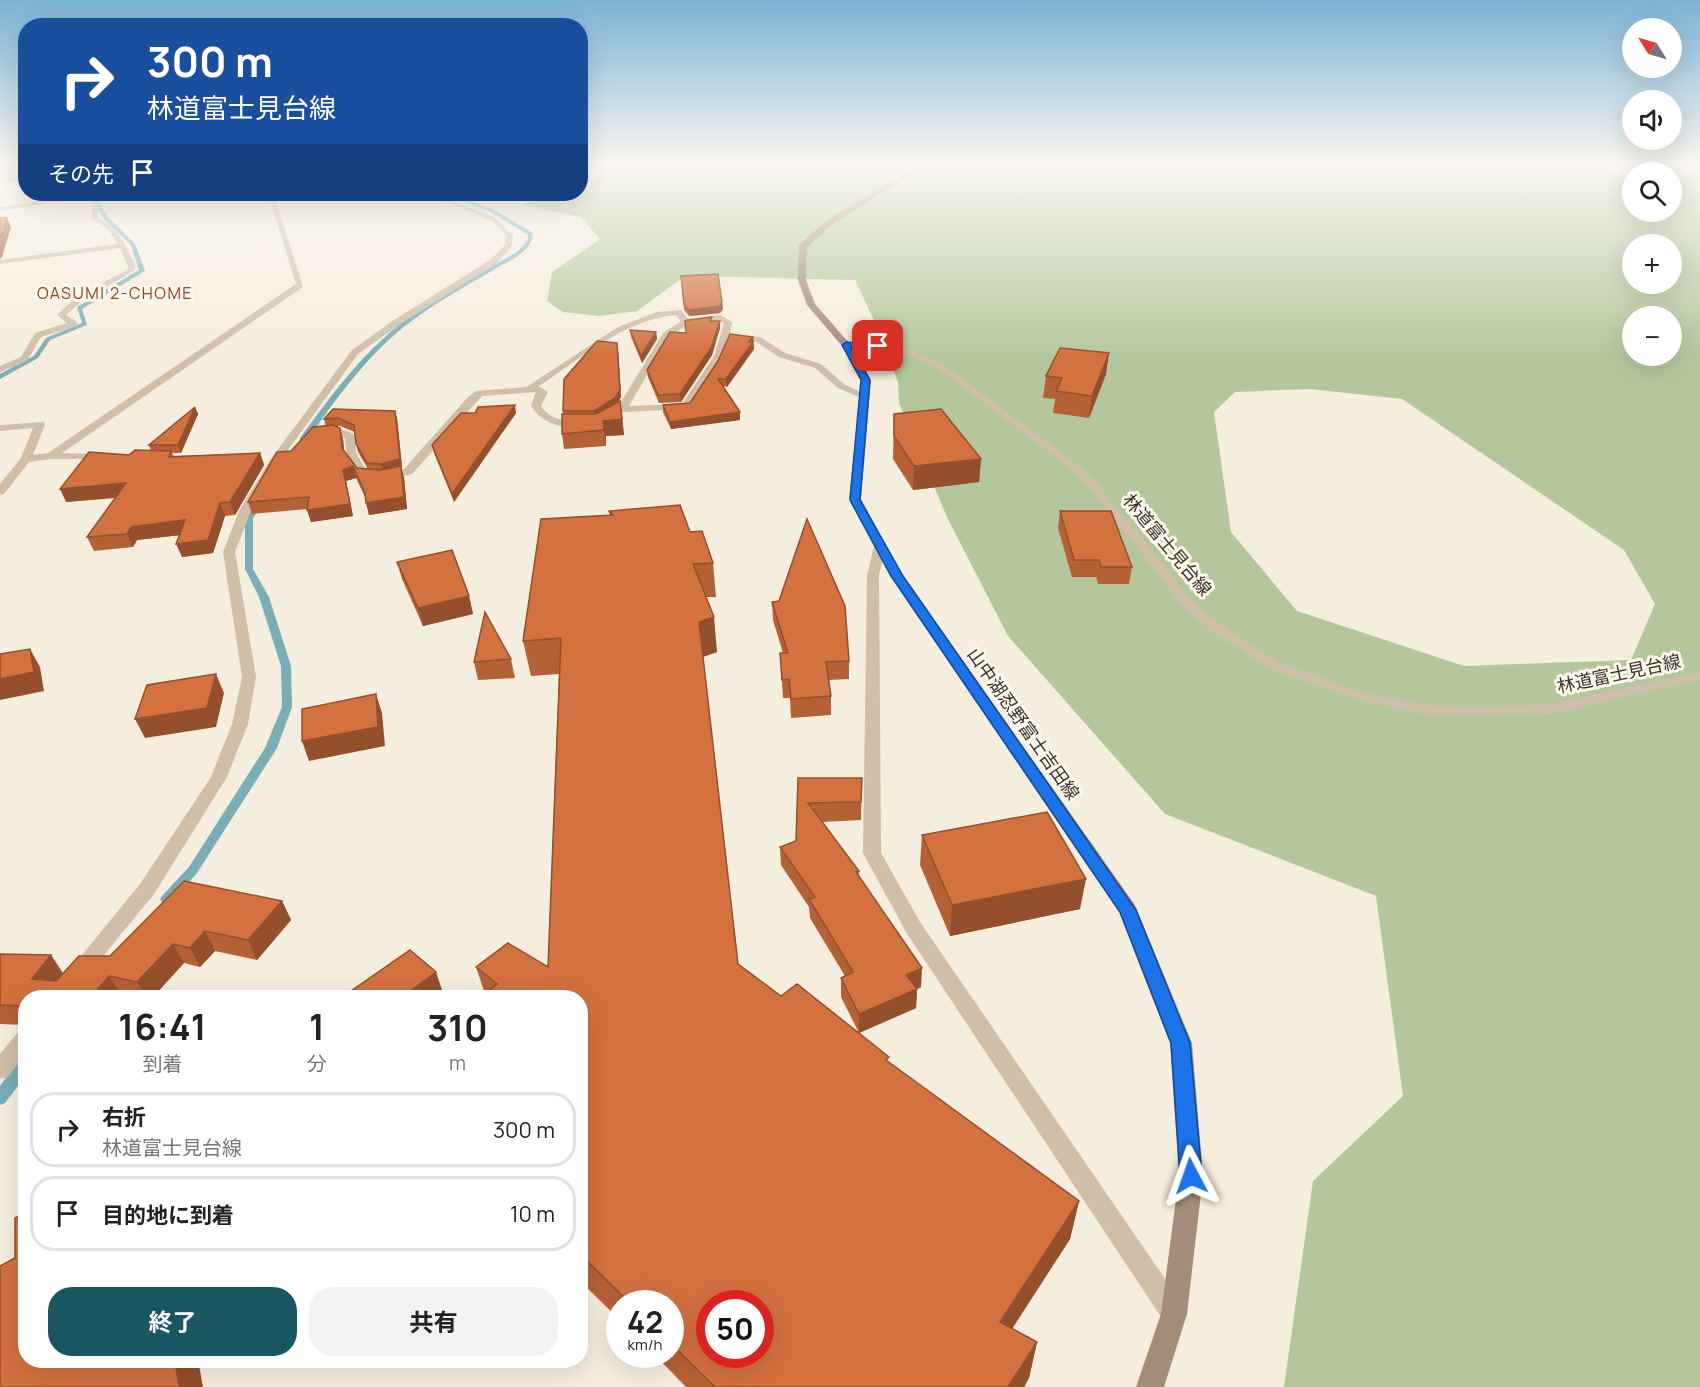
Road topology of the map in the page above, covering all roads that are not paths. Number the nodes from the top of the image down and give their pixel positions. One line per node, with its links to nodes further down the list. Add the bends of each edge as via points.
1 (114, 229): 5 (street)
2 (282, 229): 16 (street, via 300,285)
3 (503, 229): 15 (street, via 510,235 508,246 493,262 356,352)
4 (819, 229): 9 (main road, 山中湖忍野富士吉田線, via 803,246 802,280 811,305)
5 (122, 246): 6 (street); 10 (street, via 132,266 130,271 79,299 62,315 74,324 38,335 24,359)
6 (0, 262)
7 (686, 322): 8 (street, via 720,318 728,322); 11 (street, via 678,312 665,312 625,324); 13 (street, via 666,335)
8 (726, 335): 12 (street, via 757,339 782,356 818,366 841,386); 13 (street, via 706,379 685,407)
9 (846, 345): 12 (main road, 山中湖忍野富士吉田線, via 866,380); 21 (street, 林道富士見台線, via 866,344 910,353 939,365 1072,465 1098,491 1189,604 1215,627 1275,666 1365,698 1434,711 1551,709)
10 (0, 369)
11 (530, 388): 13 (street, via 543,392 536,406 553,424 598,424); 15 (street, via 479,393 408,472 383,477 364,476 348,447 351,437 339,431)
12 (864, 396): 20 (main road, 山中湖忍野富士吉田線, via 855,500)
13 (622, 409)
14 (0, 428): 18 (street, via 40,424)
15 (293, 434): 22 (street, via 269,460 229,552 249,677 240,724 219,777 147,889)
16 (51, 456): 17 (street); 18 (street)
17 (122, 457)
18 (26, 459): 19 (street)
19 (0, 492)
20 (880, 546): 25 (main road, 山中湖忍野富士吉田線, via 1128,910 1181,1043 1191,1176); 25 (street, via 873,575 872,853 912,927)
21 (1700, 676)
22 (64, 990)
23 (18, 1047): 24 (street)
24 (0, 1070)
25 (1174, 1314): 26 (main road, 山中湖忍野富士吉田線)
26 (1150, 1387)

